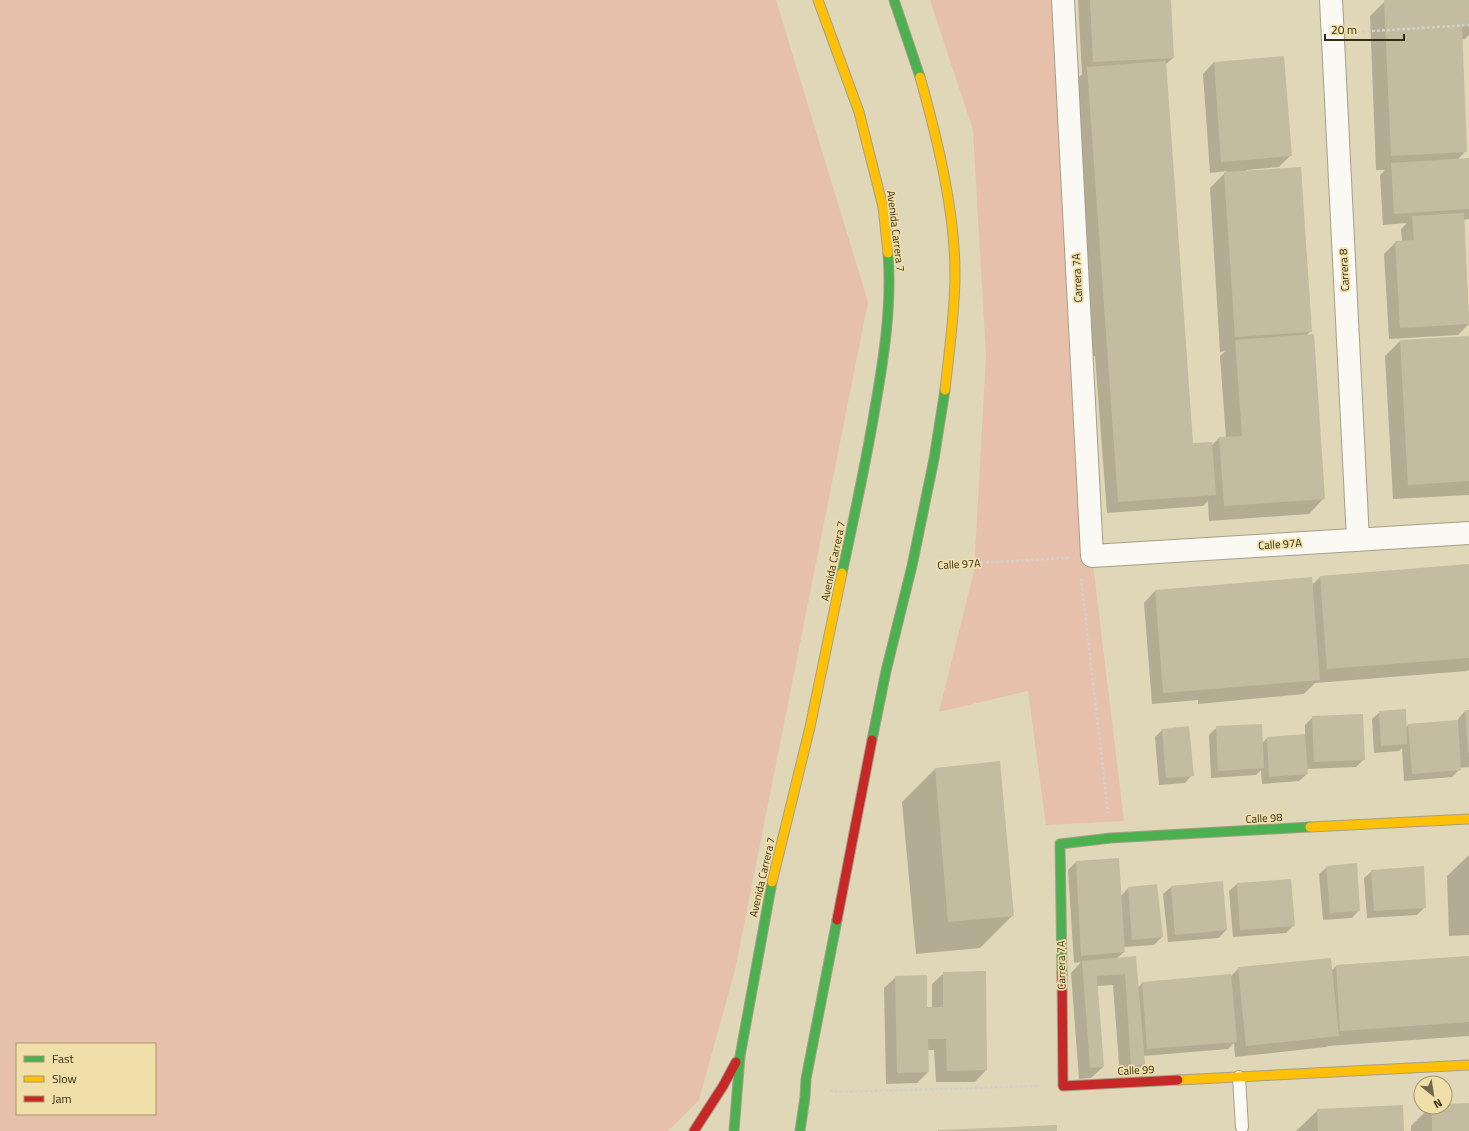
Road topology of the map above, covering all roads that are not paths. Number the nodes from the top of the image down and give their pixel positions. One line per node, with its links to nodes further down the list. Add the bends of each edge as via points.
1 (818, 0): 10 (main road, Avenida Carrera 7, via 859,112 883,207 890,280 887,321 866,461 810,727 768,898)
2 (894, 0): 17 (main road, via 920,78 935,134 952,228 955,274 952,325 934,459 912,566 886,671 806,1079)
3 (1063, 0): 7 (street, Carrera 7A)
4 (1331, 0): 6 (street, Carrera 8)
5 (1469, 533): 6 (street, Calle 97A)
6 (1358, 540): 7 (street, Calle 97A)
7 (1081, 562)
8 (1469, 819): 9 (main road, Calle 98, via 1110,838)
9 (1060, 844): 13 (main road, Carrera 7A)
10 (740, 1056): 15 (main road); 16 (main road, Avenida Carrera 7)
11 (1469, 1065): 12 (main road, Calle 99)
12 (1239, 1077): 13 (main road, Calle 99); 14 (lane)
13 (1063, 1086)
14 (1242, 1127)
15 (694, 1131)
16 (734, 1131)
17 (800, 1131)

